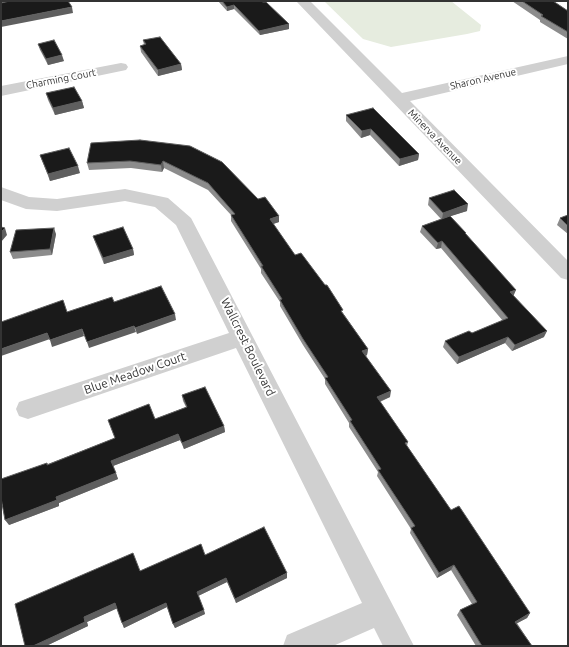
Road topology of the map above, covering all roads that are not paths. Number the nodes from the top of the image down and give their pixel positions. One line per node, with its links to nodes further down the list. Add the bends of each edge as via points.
1 (10, 1): 3 (street)
2 (303, 1): 7 (street, Minerva Avenue)
3 (1, 3)
4 (568, 60): 7 (street, Sharon Avenue)
5 (121, 67): 6 (street, Charming Court)
6 (1, 91)
7 (398, 99): 9 (street, Minerva Avenue)
8 (1, 193): 10 (street, Wallcrest Boulevard, via 26,203 57,205 126,195 161,202 184,222)
9 (568, 273)
10 (242, 337): 11 (street, Blue Meadow Court); 12 (street, Wallcrest Boulevard)
11 (28, 409)
12 (380, 610): 13 (street); 14 (street, Wallcrest Boulevard)
13 (298, 646)
14 (399, 646)

